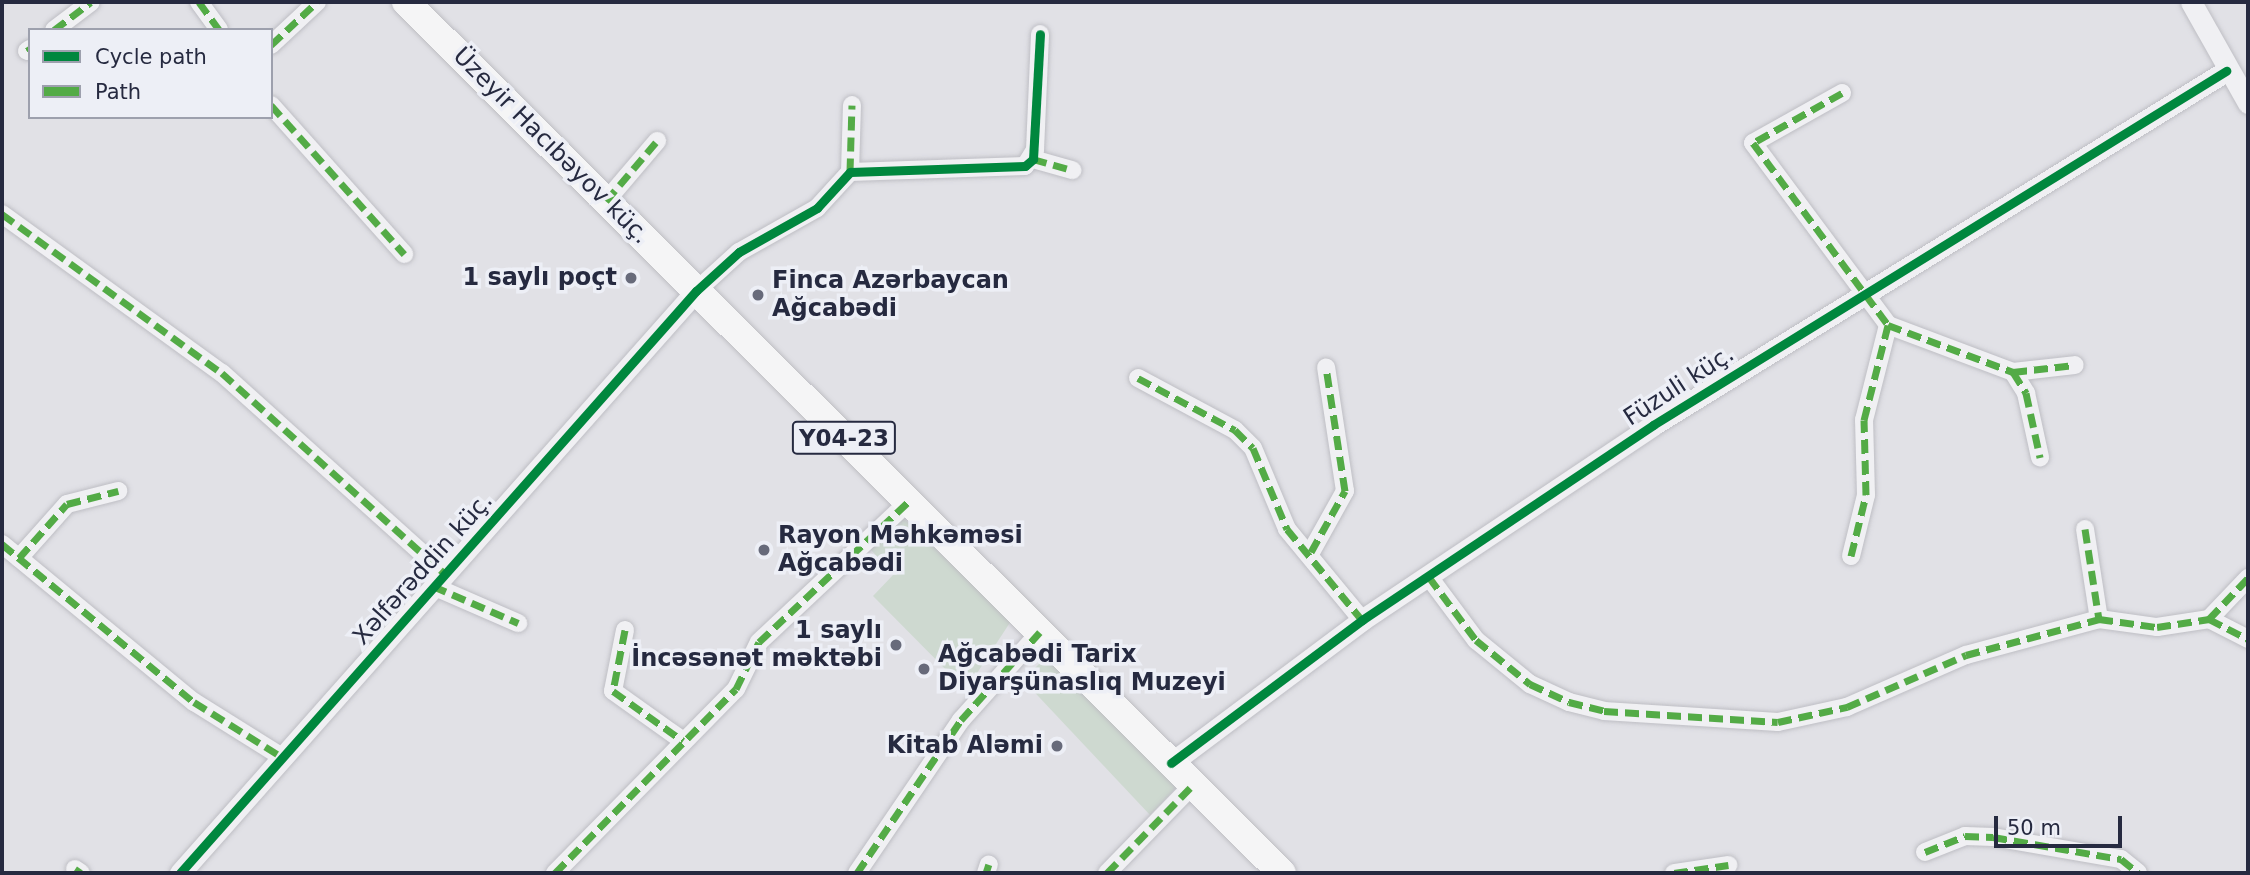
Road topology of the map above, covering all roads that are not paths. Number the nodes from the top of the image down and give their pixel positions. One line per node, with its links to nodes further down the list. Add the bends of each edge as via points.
1 (91, 2): 6 (street)
2 (199, 2): 7 (street)
3 (317, 2): 9 (street)
4 (406, 2): 19 (main road, Üzeyir Hacıbəyov küç. / Y04-23)
5 (2191, 2): 10 (street)
6 (57, 28)
7 (218, 28)
8 (1040, 34): 16 (street)
9 (273, 43)
10 (2226, 71): 12 (street); 23 (street, Füzuli küç.)
11 (1842, 93): 23 (street, via 1753,143)
12 (2248, 103)
13 (852, 105): 18 (street)
14 (273, 107): 21 (street)
15 (657, 141): 19 (street)
16 (1033, 159): 17 (street); 18 (street, via 1025,166)
17 (1072, 170)
18 (850, 172): 22 (street, via 817,208 739,252)
19 (606, 201): 22 (main road, Üzeyir Hacıbəyov küç. / Y04-23)
20 (2, 214): 39 (street, Xəlfərəddin küç., via 222,373)
21 (404, 254)
22 (696, 291): 31 (main road, Üzeyir Hacıbəyov küç. / Y04-23); 39 (street, Xəlfərəddin küç.)
23 (1864, 292): 24 (street); 37 (street, Füzuli küç.)
24 (1888, 325): 27 (street); 35 (street, via 1864,420 1866,495)
25 (2075, 365): 27 (street)
26 (1326, 367): 34 (street, via 1345,491)
27 (2013, 372): 29 (street, via 2026,393)
28 (1138, 378): 34 (street, via 1236,430 1253,448 1287,529)
29 (2039, 457)
30 (118, 491): 36 (street, via 67,503)
31 (908, 502): 45 (main road, Üzeyir Hacıbəyov küç. / Y04-23); 47 (street, via 759,642 736,689)
32 (2085, 528): 40 (street)
33 (2, 544): 36 (street)
34 (1311, 552): 42 (street)
35 (1851, 556)
36 (19, 558): 48 (street, via 194,702)
37 (1429, 576): 40 (street, via 1476,640 1530,684 1604,711 1733,722 1778,722 1847,707 1966,655); 42 (street, Füzuli küç.)
38 (2248, 578): 41 (street)
39 (438, 579): 43 (street); 48 (street, Xəlfərəddin küç.)
40 (2099, 619): 41 (street, via 2157,627)
41 (2209, 619): 46 (street)
42 (1362, 620): 49 (street, Füzuli küç.)
43 (518, 623)
44 (625, 630): 47 (street, via 613,691)
45 (1040, 632): 49 (main road, Üzeyir Hacıbəyov küç. / Y04-23); 55 (street, via 961,720)
46 (2248, 639)
47 (683, 741): 54 (street)
48 (282, 757): 53 (street, Xəlfərəddin küç.)
49 (1171, 763): 50 (main road, Üzeyir Hacıbəyov küç. / Y04-23)
50 (1193, 785): 56 (street); 57 (main road, Üzeyir Hacıbəyov küç. / Y04-23)
51 (1925, 852): 59 (street, via 1965,836 1993,837 2121,859)
52 (1728, 865): 58 (street)
53 (180, 873)
54 (555, 873)
55 (857, 873)
56 (1107, 873)
57 (1282, 873)
58 (1674, 873)
59 (2137, 873)

